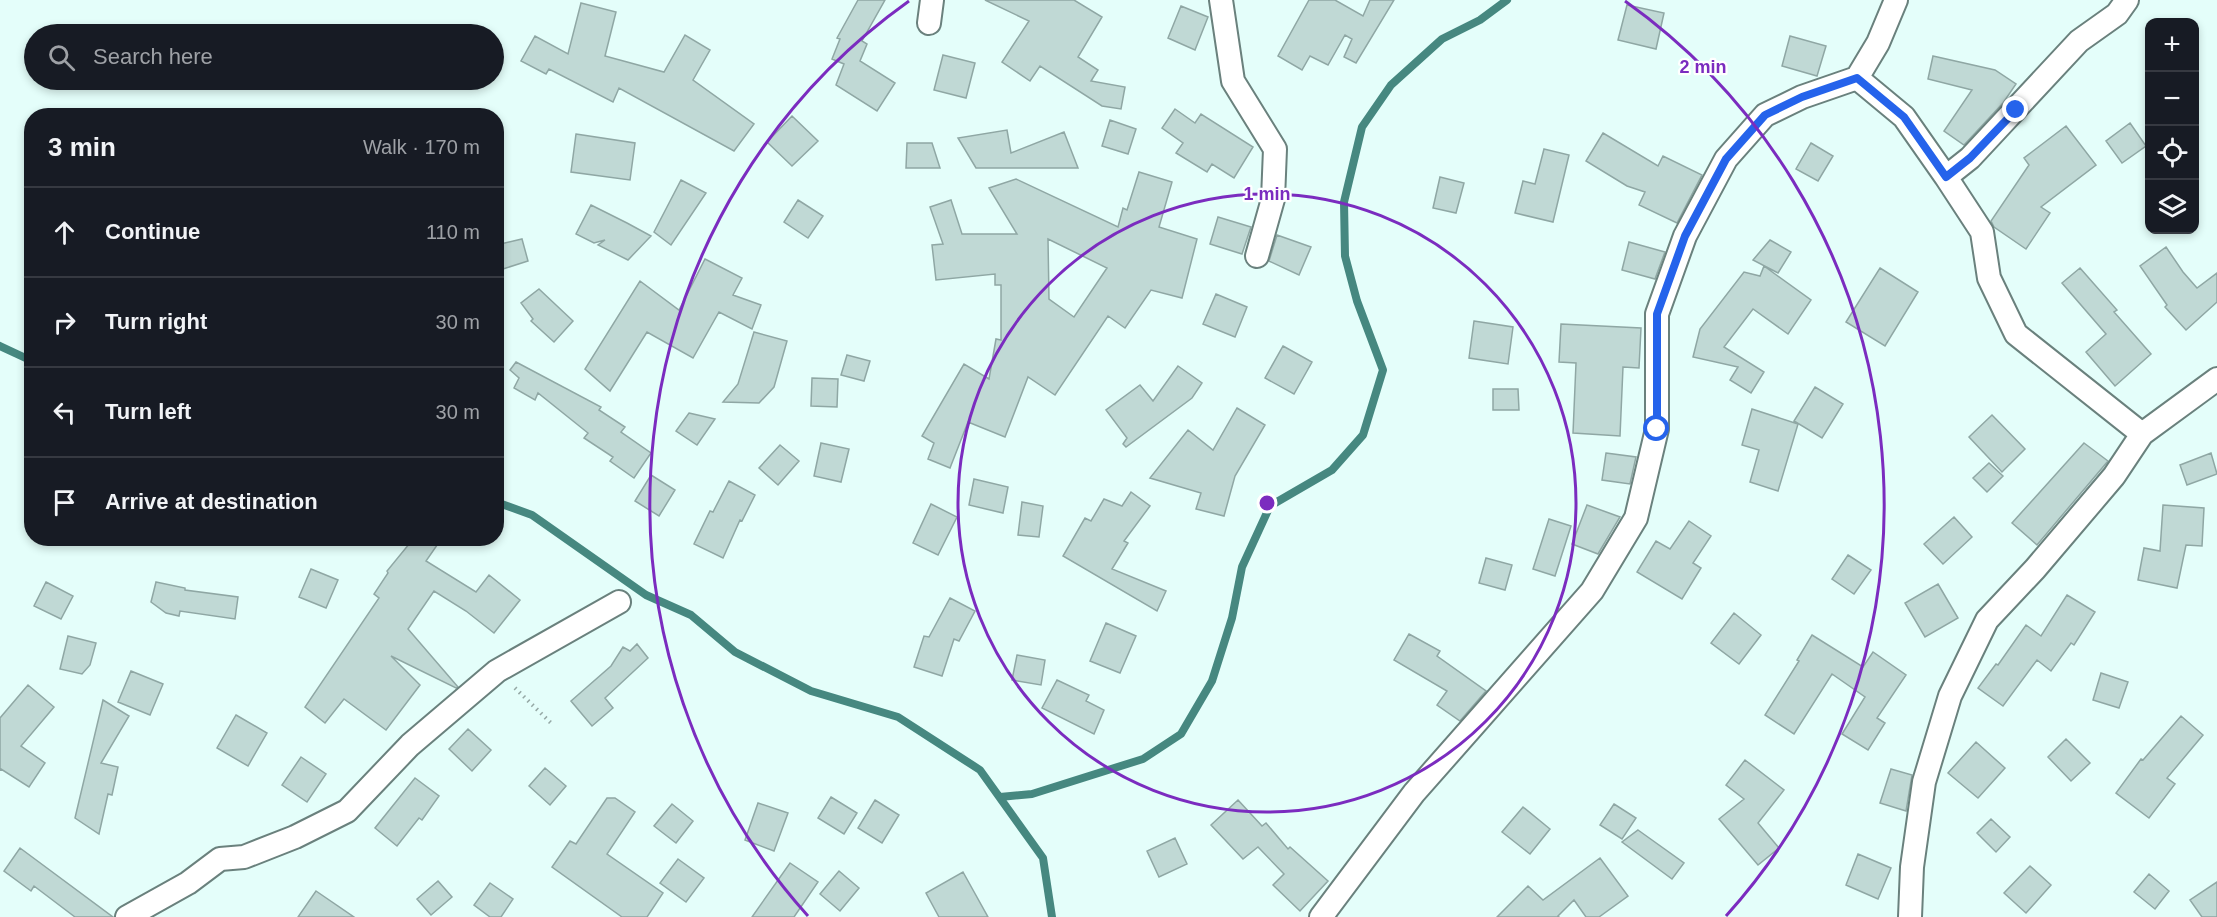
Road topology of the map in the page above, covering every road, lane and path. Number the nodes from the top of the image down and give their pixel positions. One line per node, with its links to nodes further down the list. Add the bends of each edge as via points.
1 (932, 0): 5 (street)
2 (1221, 0): 8 (street, via 1233,81 1275,148 1273,199)
3 (1896, 0): 6 (street, via 1878,43)
4 (2127, 0): 7 (street, via 2117,14 2079,41 1970,158)
5 (929, 23)
6 (1857, 78): 7 (street, via 1904,117); 15 (street, via 1765,115 1726,159 1685,236 1657,314 1657,429 1636,518 1592,591 1414,793)
7 (1946, 177): 10 (street, via 1982,232 1989,278 2016,334)
8 (1257, 256)
9 (2217, 379): 10 (street)
10 (2142, 434): 16 (street, via 2114,476 1987,620 1950,696 1924,782 1912,867)
11 (619, 602): 12 (street)
12 (497, 670): 13 (path); 14 (street, via 410,745 347,811 244,857 220,859 188,883)
13 (553, 725)
14 (128, 917)
15 (1321, 917)
16 (1910, 917)

